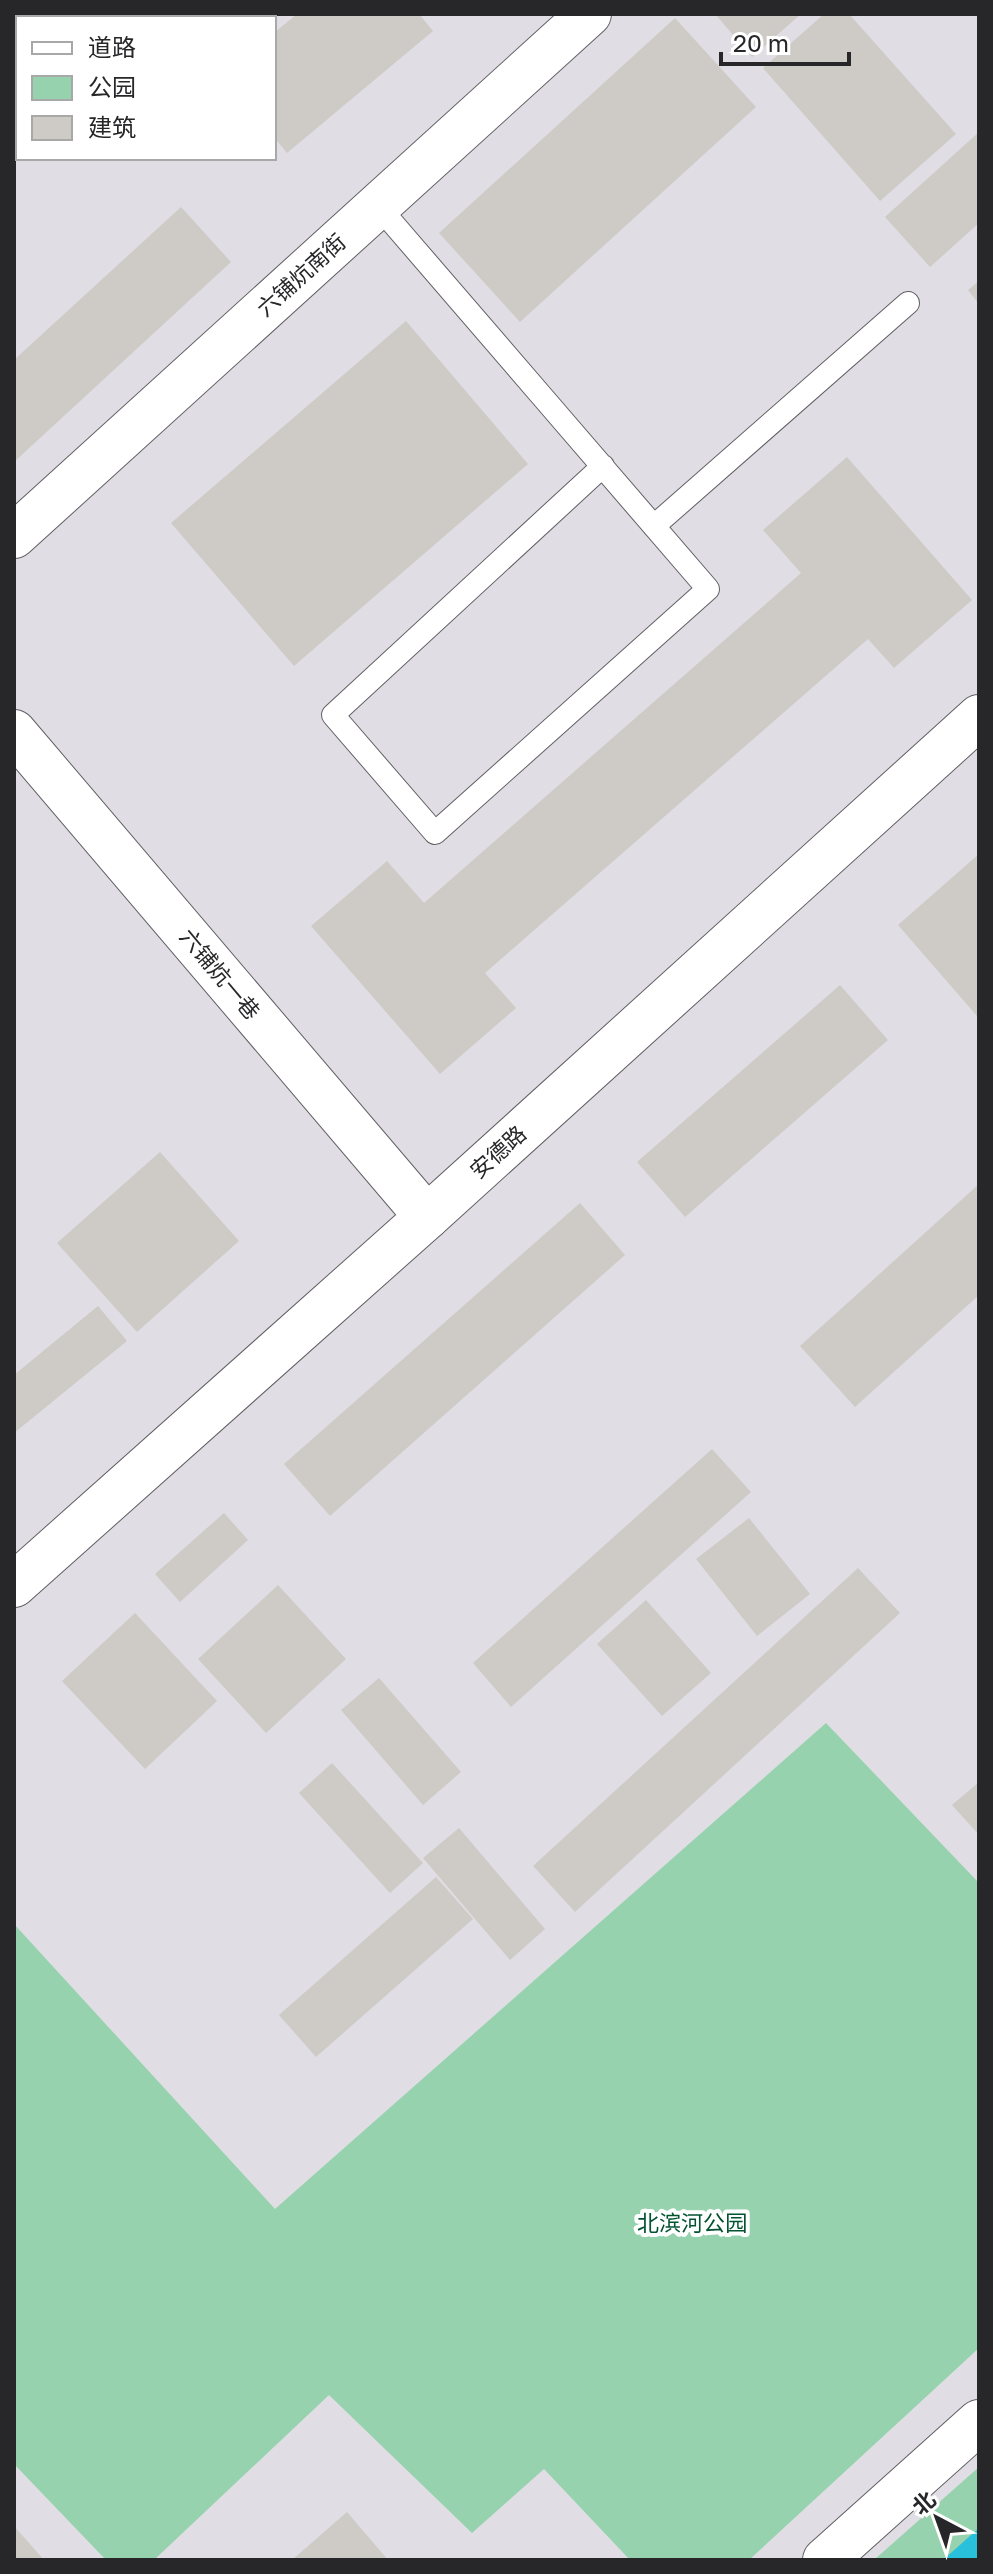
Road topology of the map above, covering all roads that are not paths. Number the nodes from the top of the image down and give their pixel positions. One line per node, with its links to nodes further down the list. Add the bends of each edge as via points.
1 (589, 14): 2 (street, 六铺炕南街)
2 (378, 206): 4 (lane); 6 (street, 六铺炕南街)
3 (908, 303): 5 (lane)
4 (603, 466): 5 (lane); 5 (lane, via 333,715 435,833 708,589)
5 (654, 526)
6 (14, 536)
7 (979, 717): 9 (street, 安德路)
8 (14, 732): 9 (street, 六铺炕一巷)
9 (427, 1217): 10 (street, 安德路)
10 (14, 1585)
11 (979, 2422): 12 (street)
12 (825, 2560)

